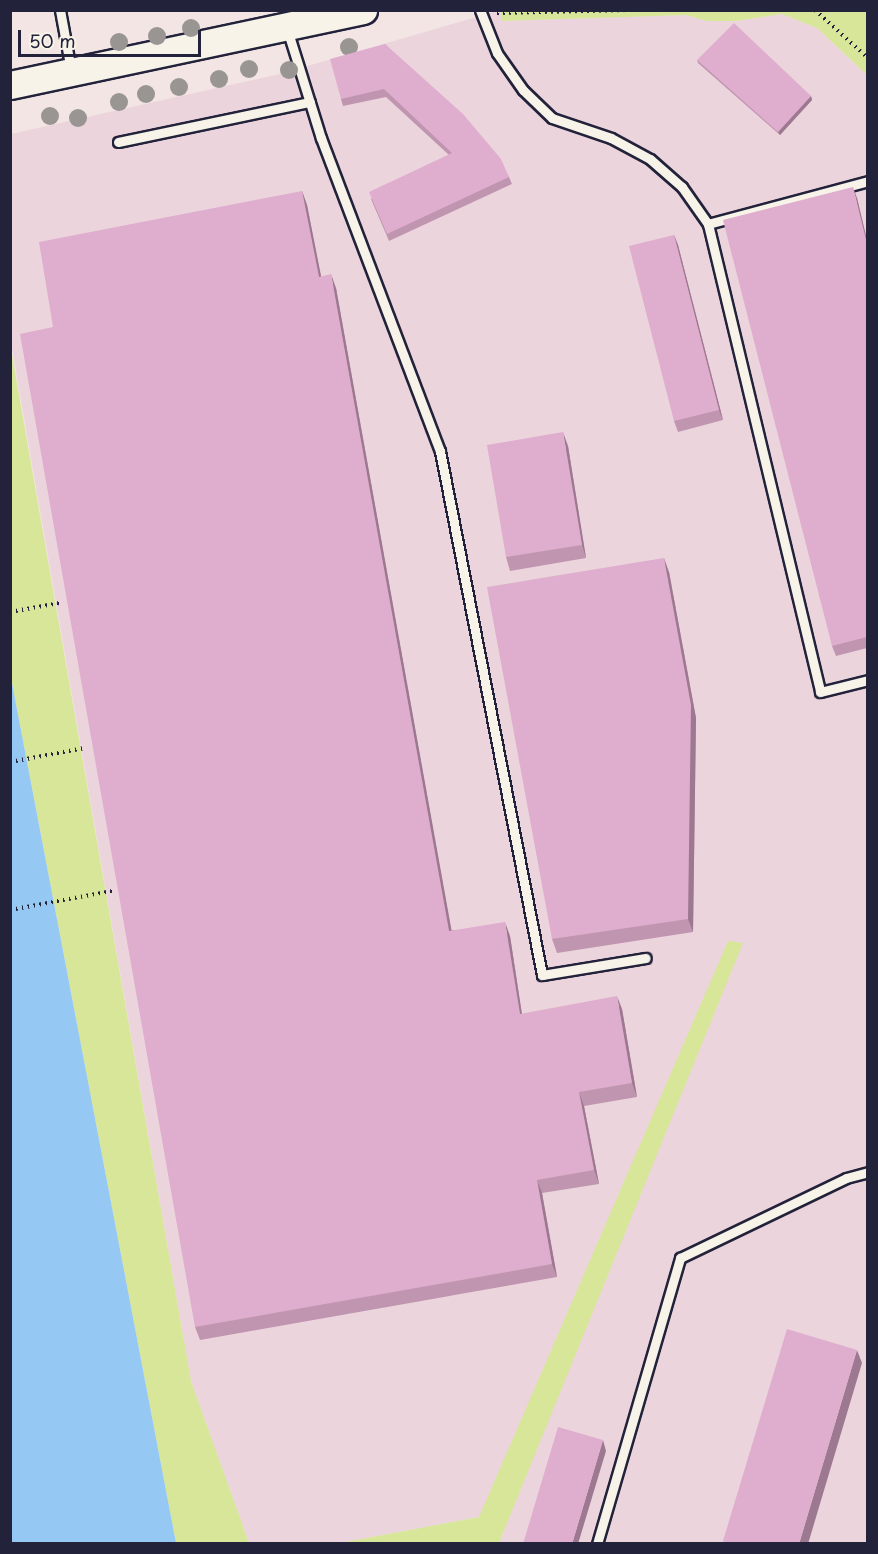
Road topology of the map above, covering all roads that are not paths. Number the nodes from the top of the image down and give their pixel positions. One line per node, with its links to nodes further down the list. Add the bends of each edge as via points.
1 (60, 10): 5 (lane)
2 (363, 10): 4 (main road)
3 (481, 12): 10 (lane, via 497,54 523,90 552,118 611,138 650,159 682,187)
4 (287, 27): 5 (main road); 7 (lane)
5 (72, 73): 6 (main road)
6 (10, 85)
7 (310, 102): 8 (lane); 12 (lane, via 440,450 542,975)
8 (118, 142)
9 (867, 182): 10 (lane)
10 (708, 224): 11 (lane, via 820,692)
11 (867, 680)
12 (646, 958)
13 (867, 1172): 14 (lane, via 846,1178 680,1258)
14 (597, 1544)

